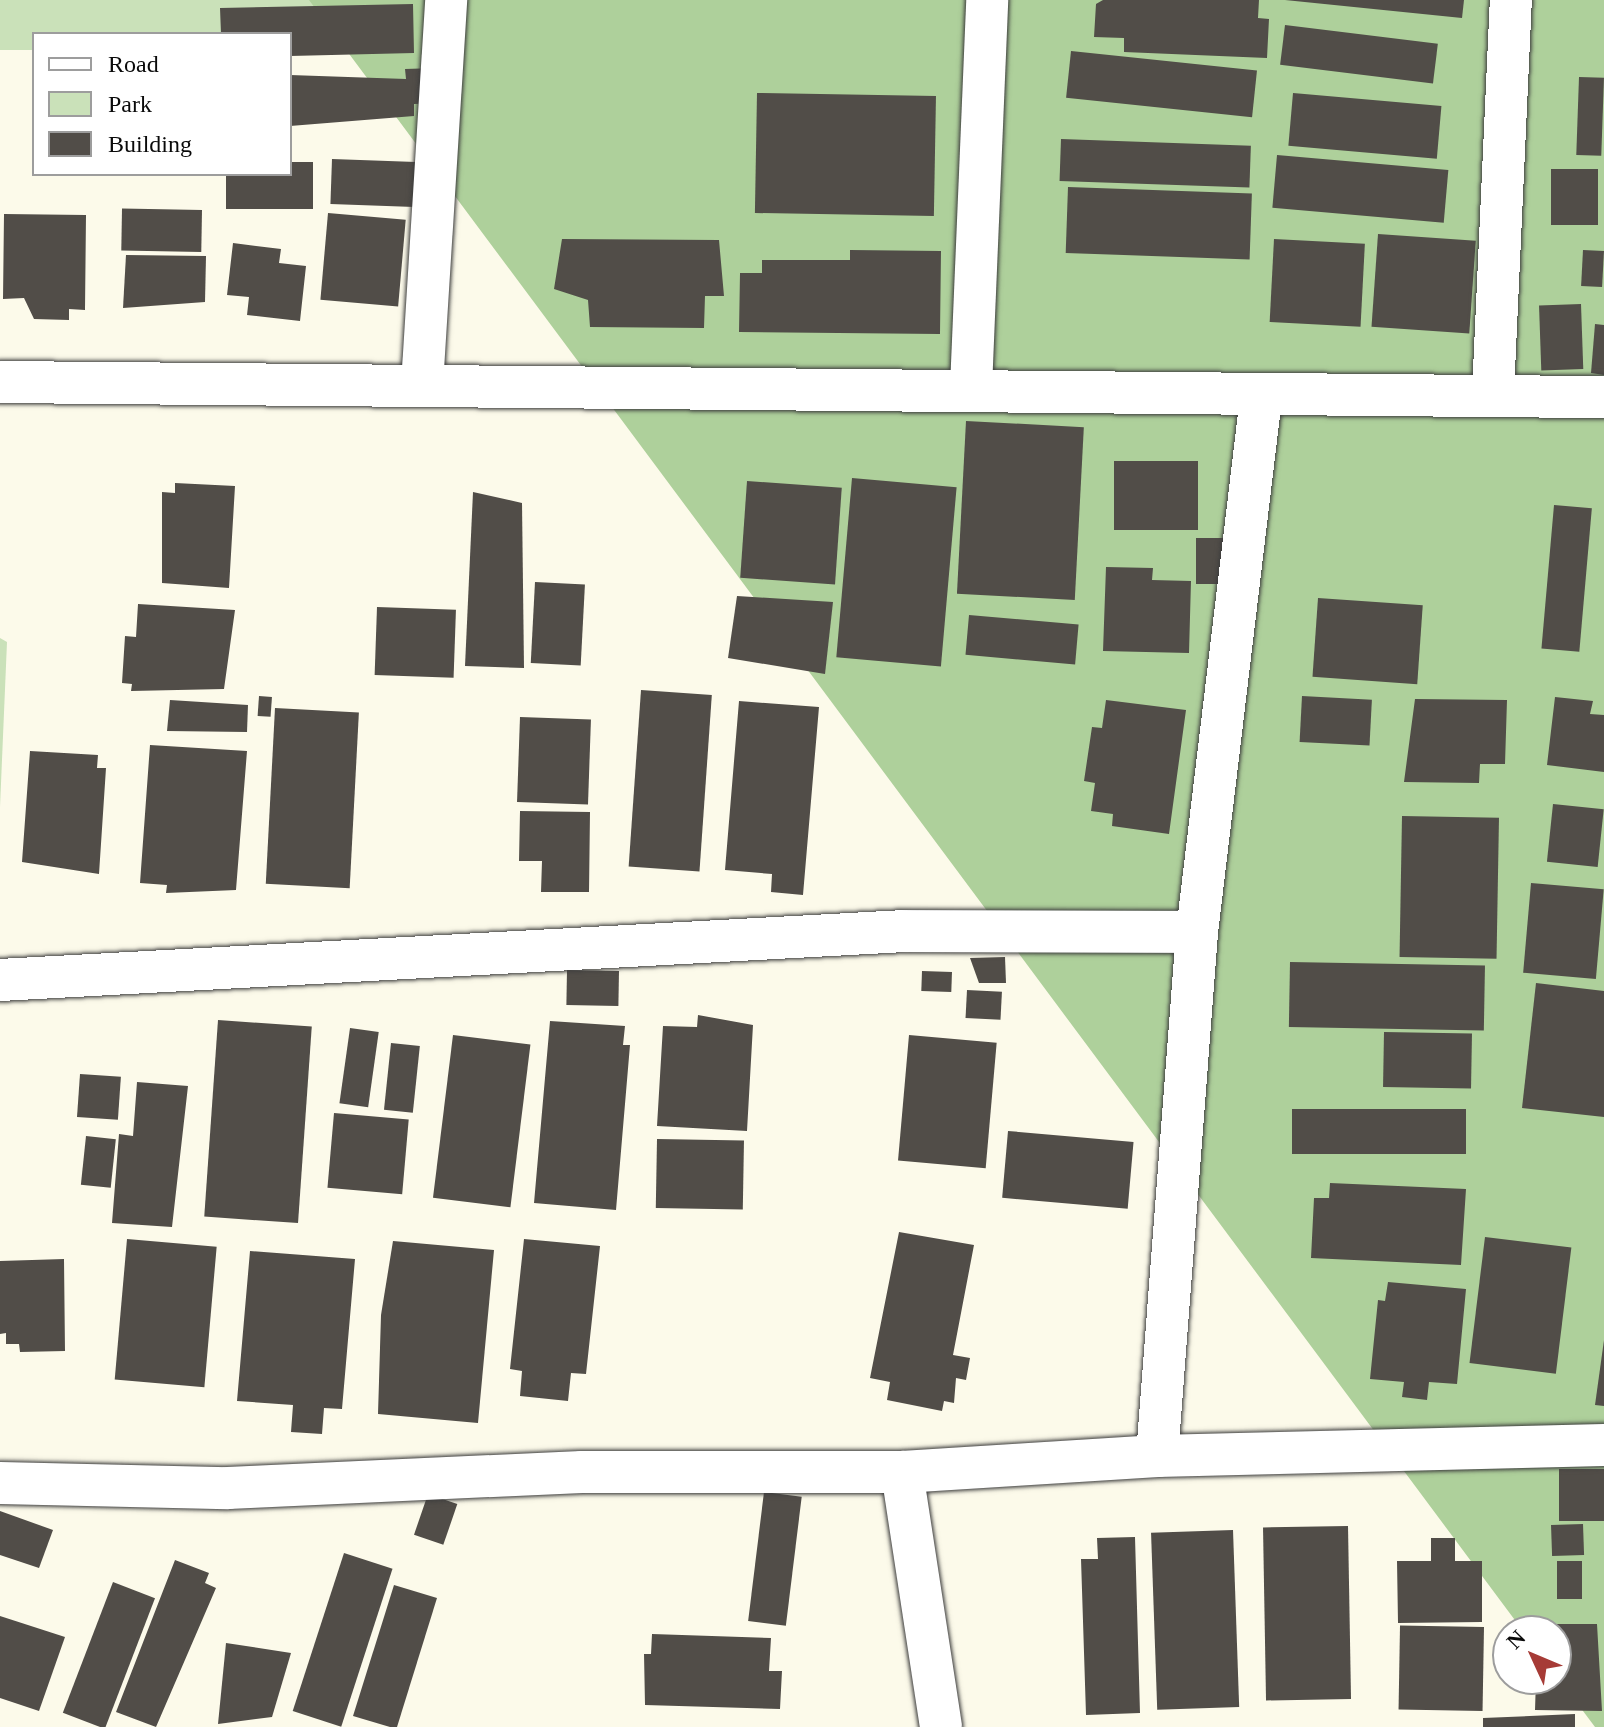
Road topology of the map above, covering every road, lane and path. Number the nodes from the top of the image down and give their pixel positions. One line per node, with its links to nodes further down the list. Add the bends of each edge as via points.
1 (446, 0): 5 (street)
2 (987, 0): 6 (street)
3 (1511, 0): 7 (street)
4 (0, 382): 5 (street)
5 (422, 385): 6 (street)
6 (971, 388): 9 (street)
7 (1493, 393): 8 (street); 9 (street)
8 (1604, 397)
9 (1261, 398): 10 (street)
10 (1197, 932): 11 (street, via 904,931); 13 (street)
11 (0, 980)
12 (1604, 1445): 13 (street)
13 (1157, 1456): 14 (street)
14 (902, 1472): 15 (street, via 582,1472 228,1488); 16 (street)
15 (0, 1483)
16 (941, 1727)

